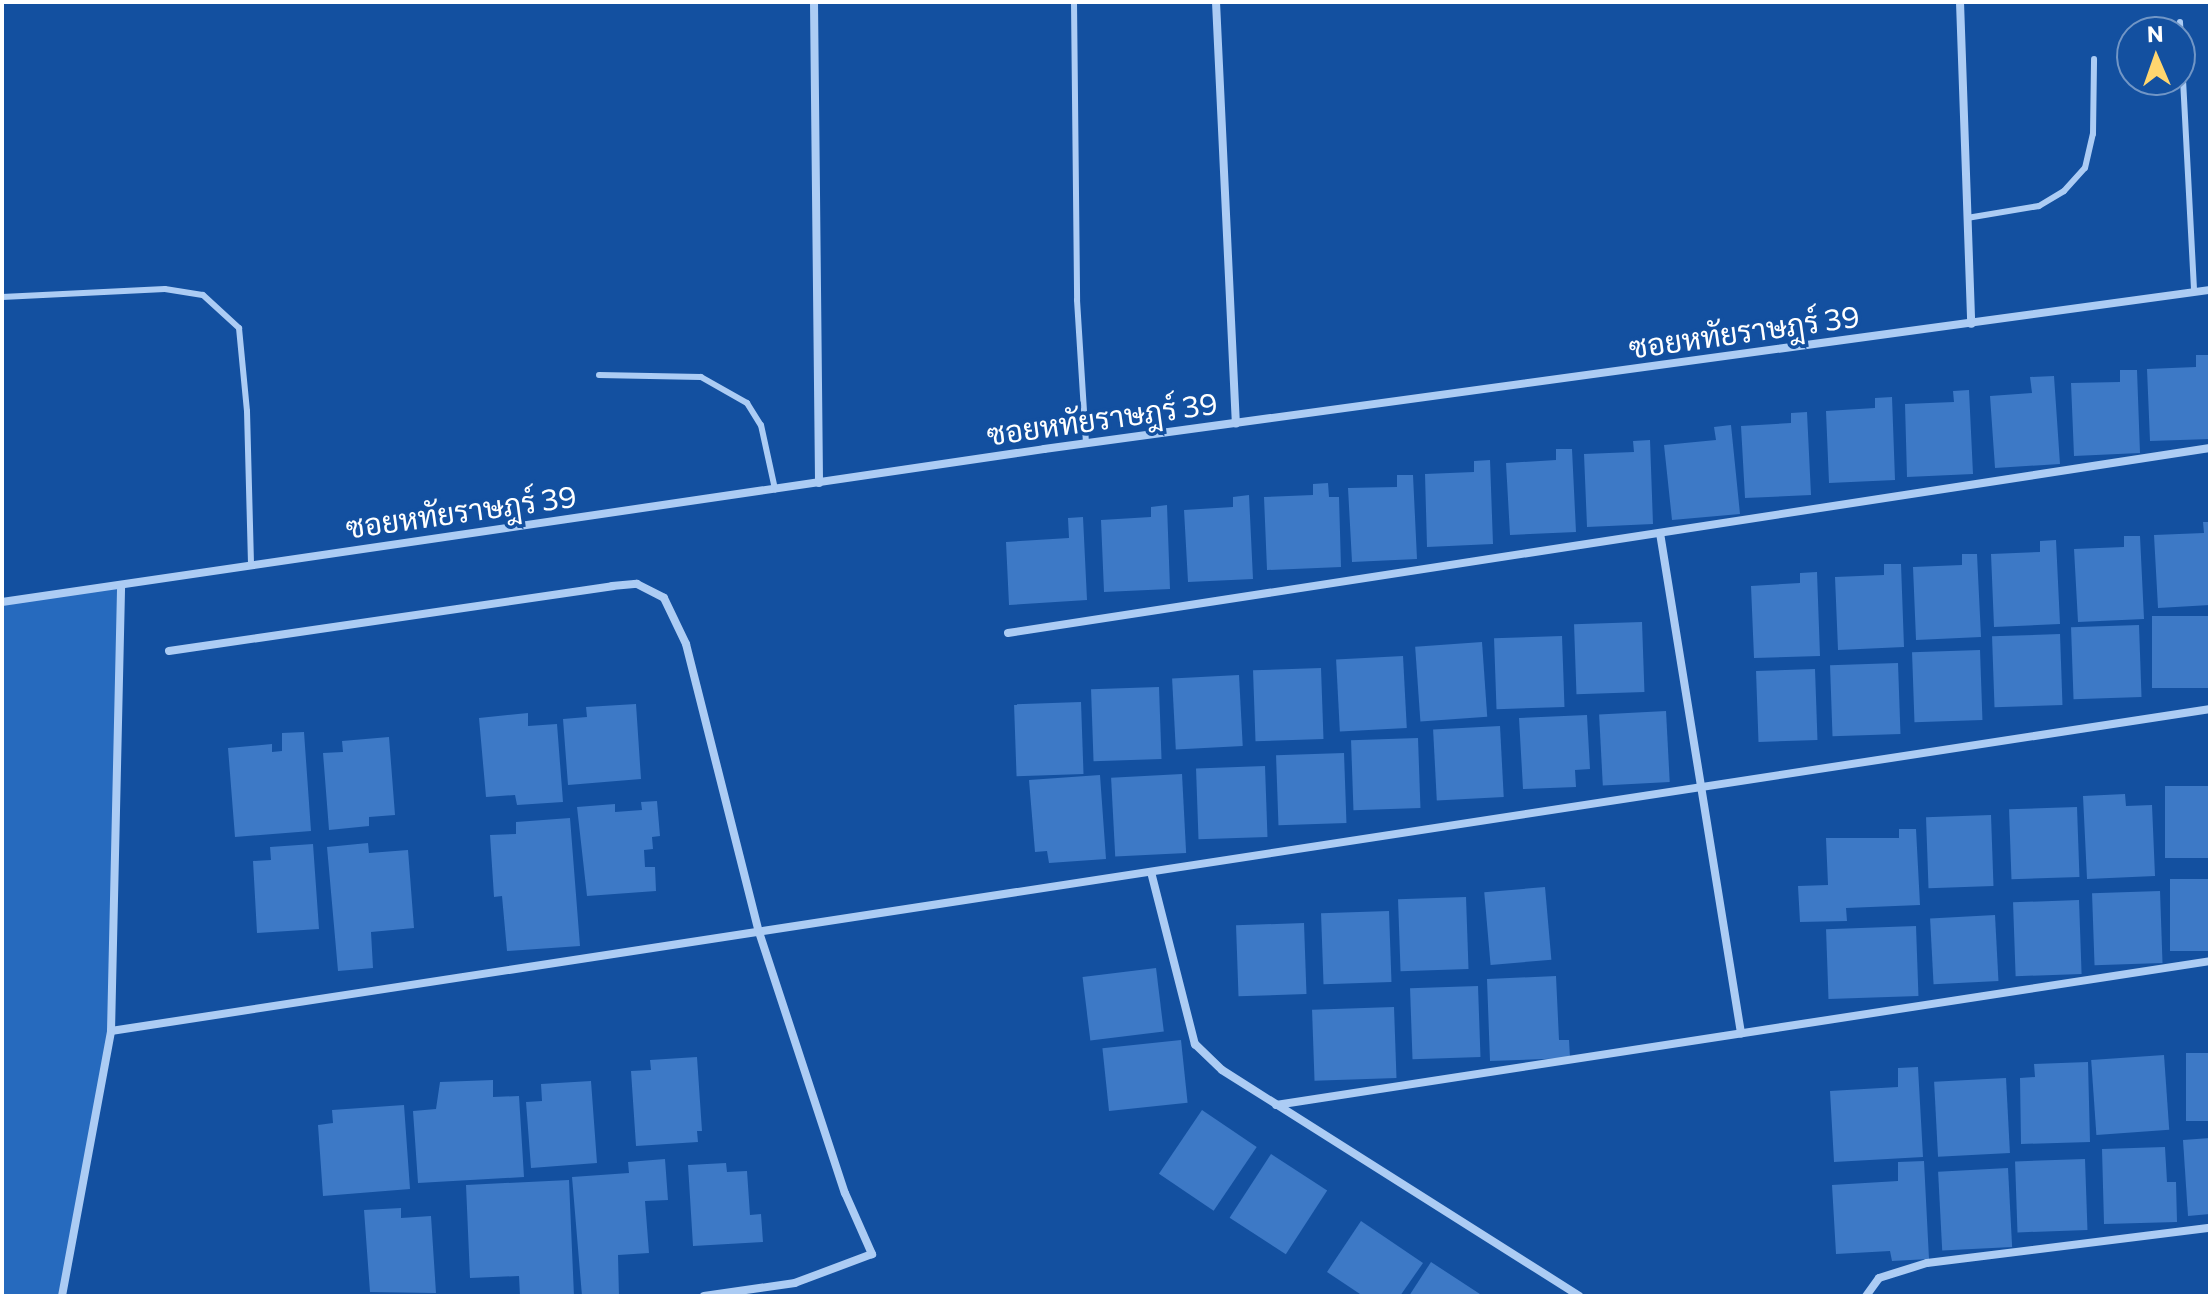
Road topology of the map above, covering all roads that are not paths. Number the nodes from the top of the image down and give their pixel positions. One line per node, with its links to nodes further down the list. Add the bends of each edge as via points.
1 (814, 2): 16 (street)
2 (1074, 2): 14 (lane, via 1077,300)
3 (1216, 2): 13 (street)
4 (1960, 2): 7 (street)
5 (2094, 59): 7 (lane, via 2093,134 2085,168 2064,191 2039,206)
6 (2184, 96): 9 (lane)
7 (1967, 218): 11 (street)
8 (2210, 290): 9 (street, ซอยหทัยราษฎร์ 39)
9 (2194, 292): 11 (street, ซอยหทัยราษฎร์ 39)
10 (2, 297): 19 (lane, via 165,289 203,295 239,328)
11 (1971, 324): 13 (street, ซอยหทัยราษฎร์ 39)
12 (599, 375): 17 (lane, via 701,377 747,403 761,425)
13 (1236, 424): 14 (street, ซอยหทัยราษฎร์ 39)
14 (1086, 444): 16 (street, ซอยหทัยราษฎร์ 39)
15 (2210, 448): 18 (street)
16 (819, 483): 17 (street, ซอยหทัยราษฎร์ 39)
17 (775, 489): 19 (street, ซอยหทัยราษฎร์ 39)
18 (1660, 533): 22 (street); 25 (street)
19 (251, 566): 20 (street, ซอยหทัยราษฎร์ 39)
20 (121, 585): 21 (street, ซอยหทัยราษฎร์ 39); 29 (street)
21 (2, 602)
22 (1008, 633)
23 (169, 651): 27 (street, via 637,584 664,598 686,644)
24 (2210, 709): 25 (street)
25 (1702, 787): 26 (street); 30 (street)
26 (1151, 872): 27 (street); 31 (street, via 1195,1044 1222,1070)
27 (759, 932): 29 (street); 34 (street, via 845,1193 872,1254 795,1283)
28 (2210, 961): 30 (street)
29 (111, 1031): 33 (street)
30 (1741, 1033): 31 (street)
31 (1276, 1105): 35 (street)
32 (2210, 1228): 36 (street, via 1927,1263 1879,1278)
33 (62, 1296)
34 (704, 1296)
35 (1579, 1296)
36 (1866, 1296)

